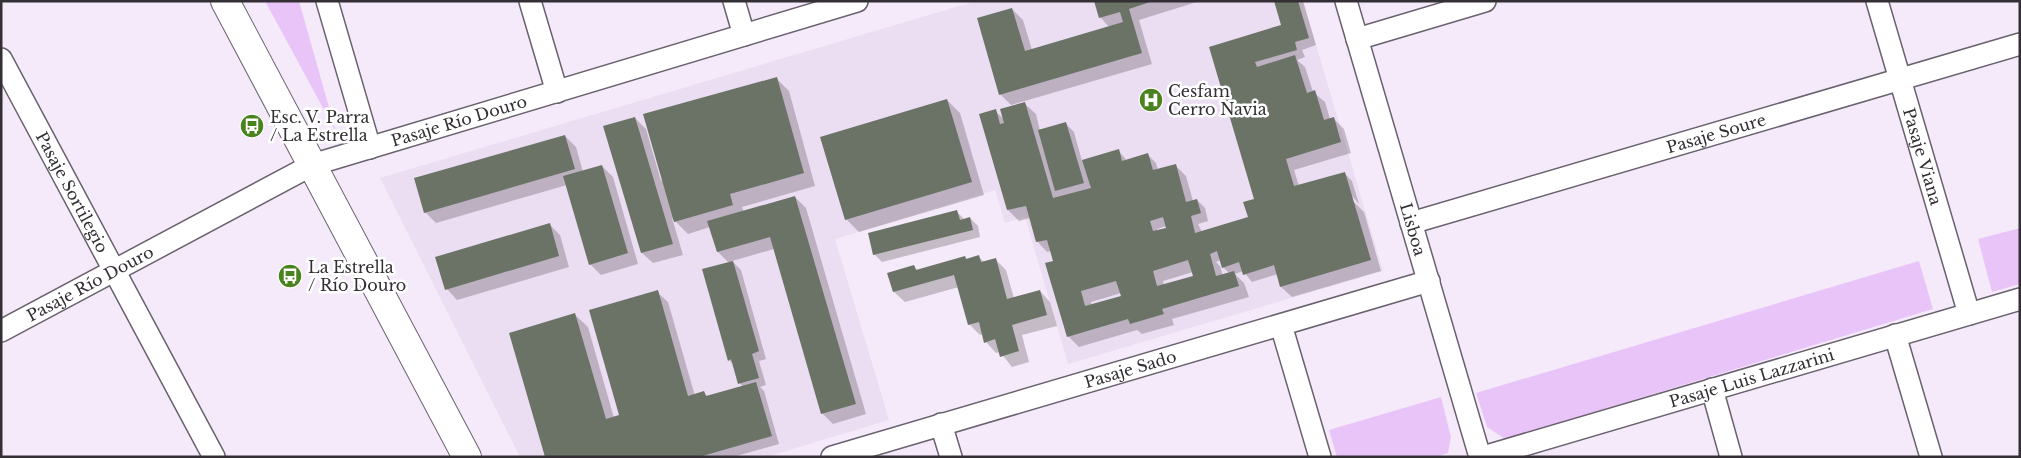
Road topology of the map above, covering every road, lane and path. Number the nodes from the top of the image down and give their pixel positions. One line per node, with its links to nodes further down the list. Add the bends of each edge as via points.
1 (225, 1): 17 (main road)
2 (327, 1): 16 (street)
3 (530, 1): 14 (street)
4 (734, 1): 9 (street)
5 (857, 1): 9 (street, Pasaje Río Douro)
6 (1346, 1): 10 (street, Lisboa)
7 (1485, 1): 10 (street)
8 (1877, 1): 13 (street, Pasaje Viana)
9 (744, 35): 14 (street, Pasaje Río Douro)
10 (1357, 39): 18 (street, Lisboa)
11 (2020, 44): 13 (street, Pasaje Soure)
12 (1, 59): 15 (street, Pasaje Sortilegio)
13 (1900, 79): 18 (street, Pasaje Soure); 22 (street, Pasaje Viana)
14 (557, 92): 16 (street, Pasaje Río Douro)
15 (10, 95): 19 (street, Pasaje Sortilegio)
16 (370, 148): 17 (street, Pasaje Río Douro)
17 (312, 165): 19 (street, Pasaje Río Douro); 30 (main road)
18 (1411, 223): 20 (street, Lisboa)
19 (114, 271): 24 (street, Pasaje Río Douro); 29 (street, Pasaje Sortilegio)
20 (1429, 281): 23 (street, Pasaje Sado); 34 (street, Lisboa)
21 (2020, 299): 22 (street, Pasaje Luis Lazzarini)
22 (1969, 314): 25 (street, Pasaje Luis Lazzarini)
23 (1281, 324): 27 (street, Pasaje Sado); 33 (street)
24 (1, 331)
25 (1895, 335): 26 (street, Pasaje Luis Lazzarini); 36 (street)
26 (1712, 389): 28 (street, Pasaje Luis Lazzarini); 35 (street)
27 (941, 424): 31 (street, Pasaje Sado); 32 (street)
28 (1529, 450): 34 (street, Pasaje Luis Lazzarini)
29 (207, 455)
30 (467, 457)
31 (832, 457)
32 (950, 457)
33 (1320, 457)
34 (1482, 457)
35 (1731, 457)
36 (1931, 457)

